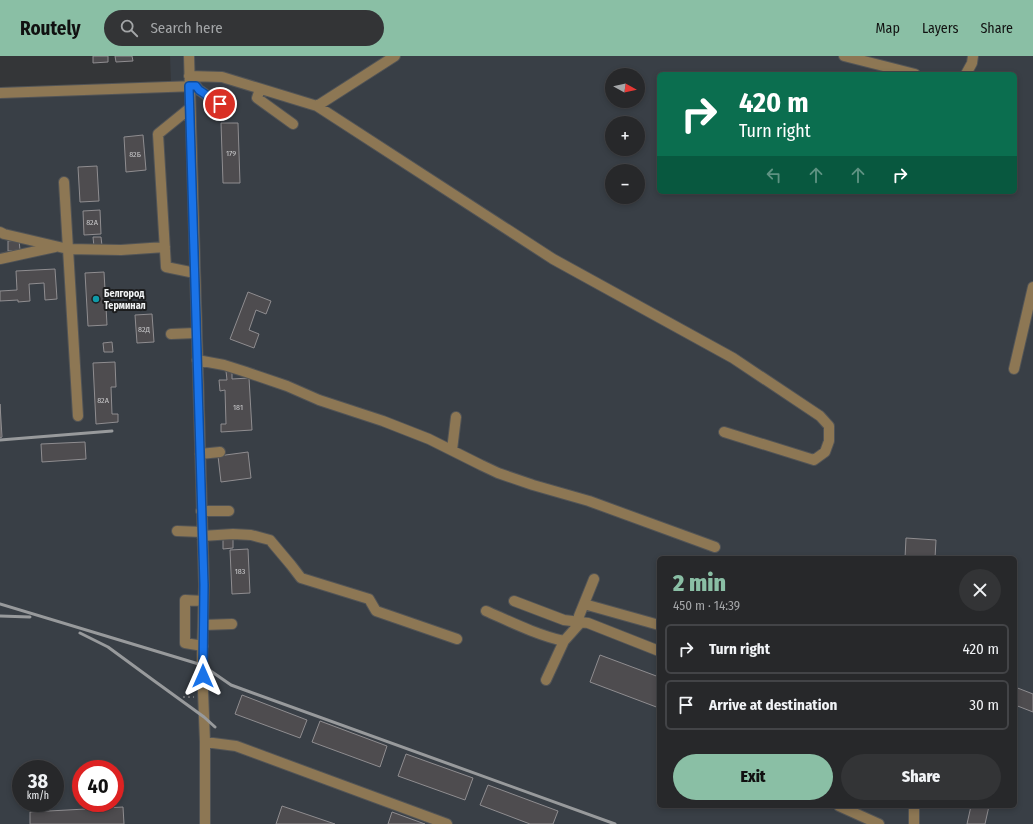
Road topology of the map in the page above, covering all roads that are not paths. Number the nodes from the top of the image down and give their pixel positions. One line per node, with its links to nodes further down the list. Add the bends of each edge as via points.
1 (188, 56): 7 (street)
2 (395, 56): 11 (street)
3 (844, 56): 5 (street)
4 (973, 56): 6 (street)
5 (907, 72)
6 (967, 72)
7 (189, 81): 8 (street, via 222,77); 9 (street); 10 (street); 12 (street)
8 (260, 89): 11 (street); 13 (street, via 257,98)
9 (0, 93)
10 (220, 104)
11 (317, 106): 27 (street, via 553,259 733,358 820,416 829,426 829,441 825,452 814,460)
12 (190, 108): 16 (street, via 158,134); 19 (street)
13 (293, 124)
14 (64, 182): 17 (street)
15 (0, 232): 17 (street)
16 (165, 247): 17 (street, via 121,250); 19 (street, via 166,267)
17 (62, 248): 18 (street); 25 (street)
18 (0, 259)
19 (195, 273): 21 (street)
20 (1033, 288): 24 (street)
21 (196, 333): 22 (street); 23 (street)
22 (171, 334)
23 (197, 360): 28 (street, via 257,375 319,400 407,430); 30 (street)
24 (1014, 369)
25 (78, 416)
26 (456, 417): 28 (street)
27 (724, 432)
28 (452, 450): 35 (street, via 498,473 589,501)
29 (220, 452): 30 (street)
30 (200, 454): 32 (street)
31 (230, 510): 32 (street)
32 (201, 511): 34 (street)
33 (177, 531): 34 (street)
34 (202, 534): 37 (street); 45 (street, via 245,534 270,540 301,578 369,599 376,611)
35 (715, 547)
36 (594, 579): 39 (street)
37 (203, 601): 44 (street); 47 (street, via 185,600 185,643)
38 (514, 601): 41 (street, via 559,619)
39 (584, 604): 41 (street); 43 (street)
40 (486, 611): 46 (street, via 524,628)
41 (580, 619): 46 (street); 48 (street)
42 (232, 624): 44 (street)
43 (657, 624)
44 (203, 625): 47 (street)
45 (458, 639)
46 (564, 641): 49 (street)
47 (203, 646): 50 (street)
48 (657, 650)
49 (546, 680)
50 (205, 742): 53 (street); 54 (street, via 236,746)
51 (843, 808): 55 (street)
52 (914, 808): 56 (street)
53 (205, 824)
54 (447, 824)
55 (879, 824)
56 (914, 824)

